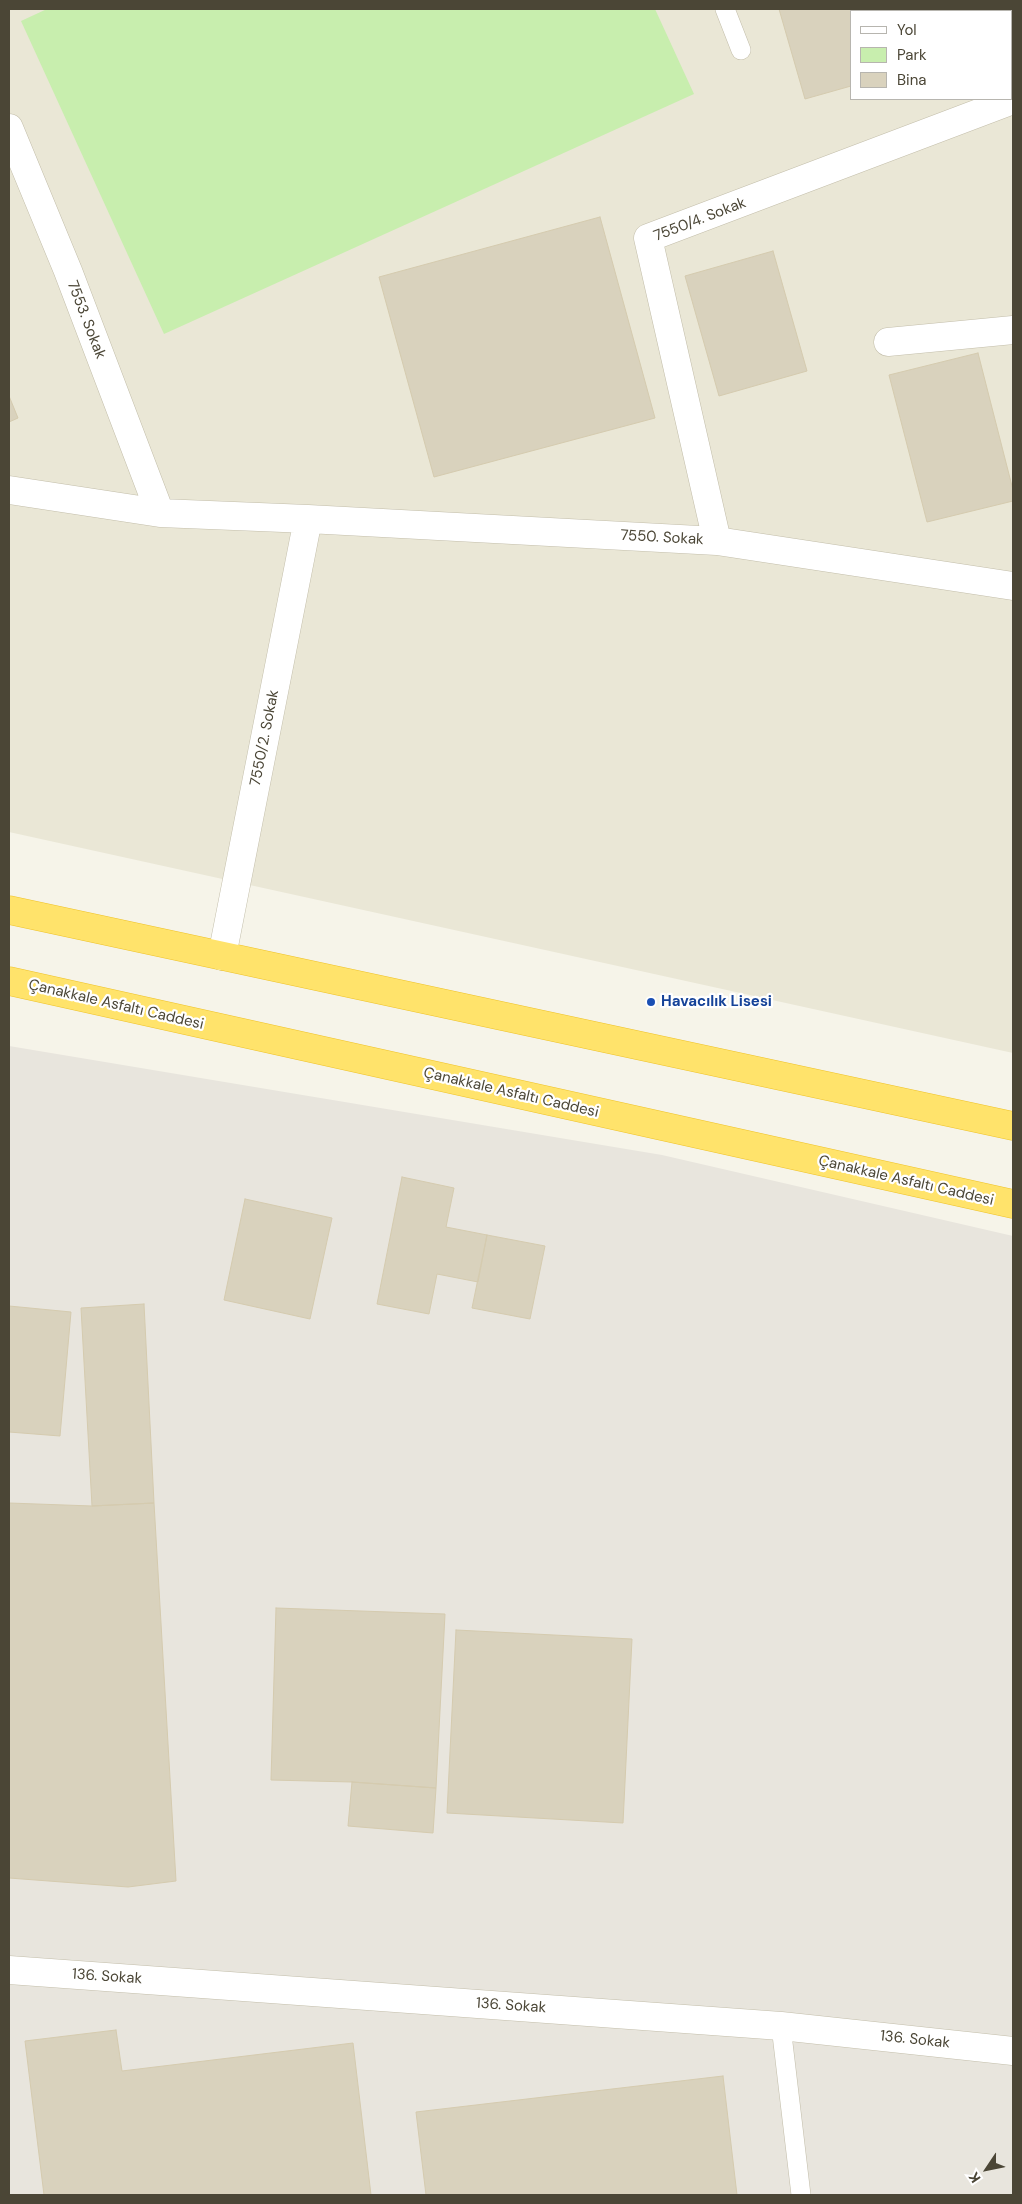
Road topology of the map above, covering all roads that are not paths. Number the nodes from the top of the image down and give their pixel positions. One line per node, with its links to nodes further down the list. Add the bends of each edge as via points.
1 (725, 9): 2 (lane)
2 (742, 50)
3 (1013, 100): 10 (street, 7550/4. Sokak, via 648,238)
4 (9, 128): 8 (street, 7553. Sokak, via 68,271)
5 (1013, 330): 6 (street)
6 (888, 342)
7 (9, 490): 8 (street, 7550. Sokak)
8 (160, 513): 9 (street, 7550. Sokak)
9 (308, 519): 10 (street, 7550. Sokak); 13 (street, 7550/2. Sokak)
10 (717, 542): 11 (street, 7550. Sokak)
11 (1013, 586)
12 (9, 910): 13 (highway)
13 (222, 956): 15 (highway)
14 (9, 981): 16 (highway, Çanakkale Asfaltı Caddesi)
15 (1013, 1126)
16 (1013, 1204)
17 (9, 1970): 18 (street, 136. Sokak)
18 (781, 2026): 19 (street, 136. Sokak); 20 (lane)
19 (1013, 2051)
20 (801, 2195)

